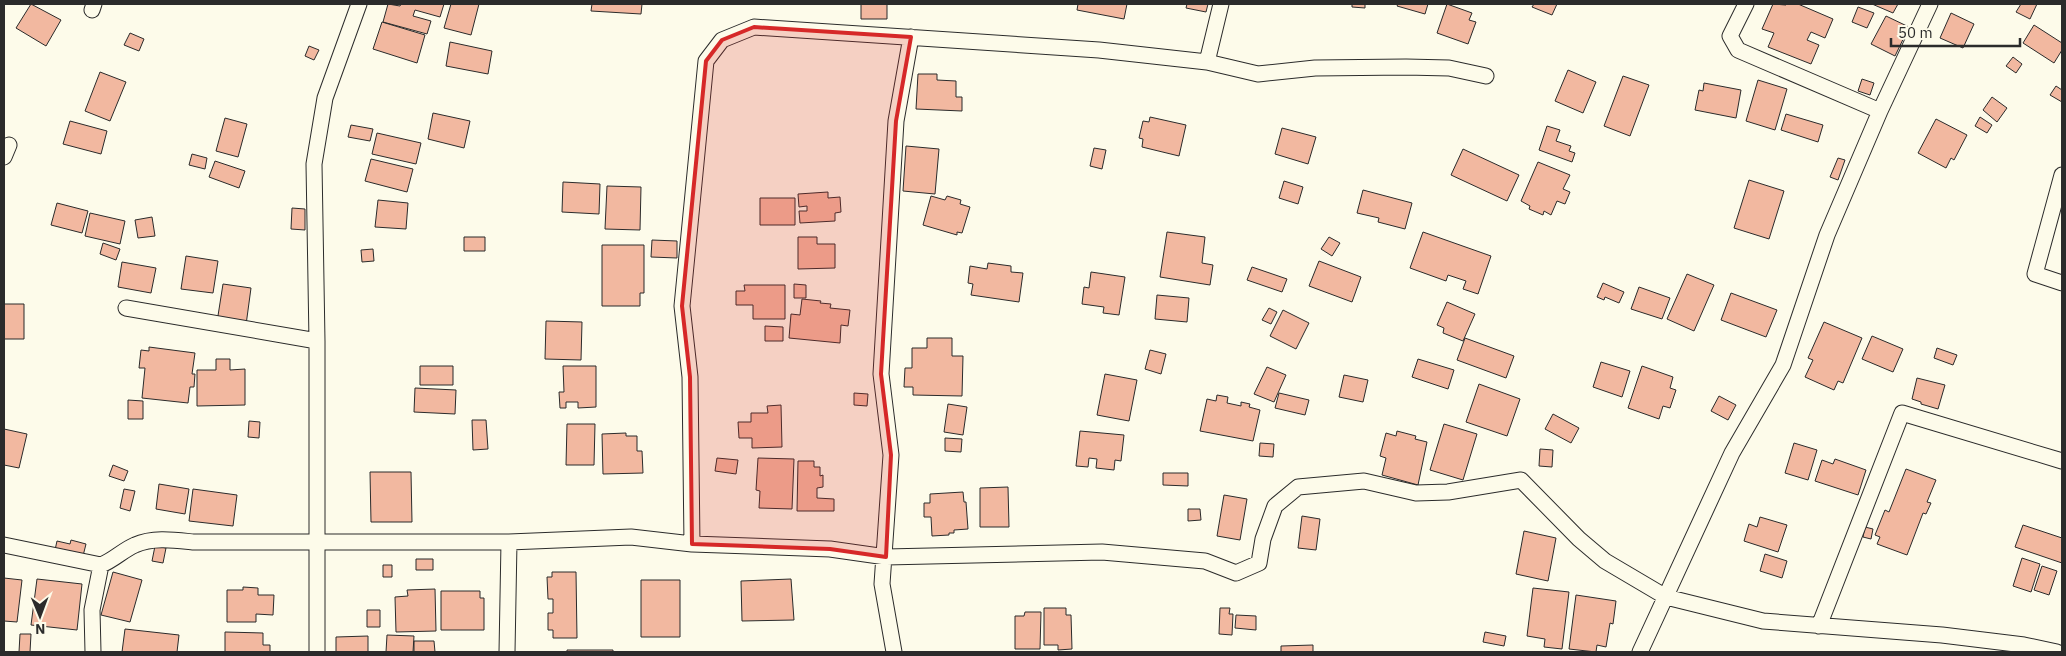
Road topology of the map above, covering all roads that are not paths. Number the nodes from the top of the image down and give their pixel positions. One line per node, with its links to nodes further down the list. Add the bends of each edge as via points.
1 (359, 4): 12 (street, via 325,98 314,164)
2 (1221, 4): 6 (street)
3 (1746, 4): 8 (street, via 1730,36 1738,50)
4 (1930, 4): 8 (street)
5 (912, 36): 6 (street); 17 (street, via 754,27 722,40 706,61 682,306 690,377); 18 (street, via 896,121 881,374 891,455)
6 (1207, 62): 7 (street, via 1258,74 1315,68 1406,67 1449,68)
7 (1486, 76)
8 (1880, 111): 20 (street, via 1827,235 1783,365 1732,453)
9 (2062, 175): 10 (street, via 2035,274)
10 (2062, 282)
11 (126, 308): 12 (street)
12 (317, 341): 14 (street)
13 (2062, 461): 21 (street, via 1902,413)
14 (316, 542): 15 (street); 19 (street, via 160,539 135,545); 23 (street)
15 (509, 542): 17 (street, via 631,537); 24 (street)
16 (4, 544): 19 (street)
17 (692, 544): 18 (street, via 830,549)
18 (886, 557): 20 (street, via 1102,552 1205,560 1236,573 1259,563 1263,539 1275,506 1298,487 1364,481 1416,493 1448,492 1521,480 1579,540 1605,561); 25 (street, via 882,584)
19 (101, 565): 22 (street, via 92,610)
20 (1666, 597): 21 (street, via 1762,621); 26 (street)
21 (1819, 626): 27 (street, via 1942,635)
22 (92, 652)
23 (317, 652)
24 (507, 652)
25 (894, 652)
26 (1640, 652)
27 (2057, 652)

